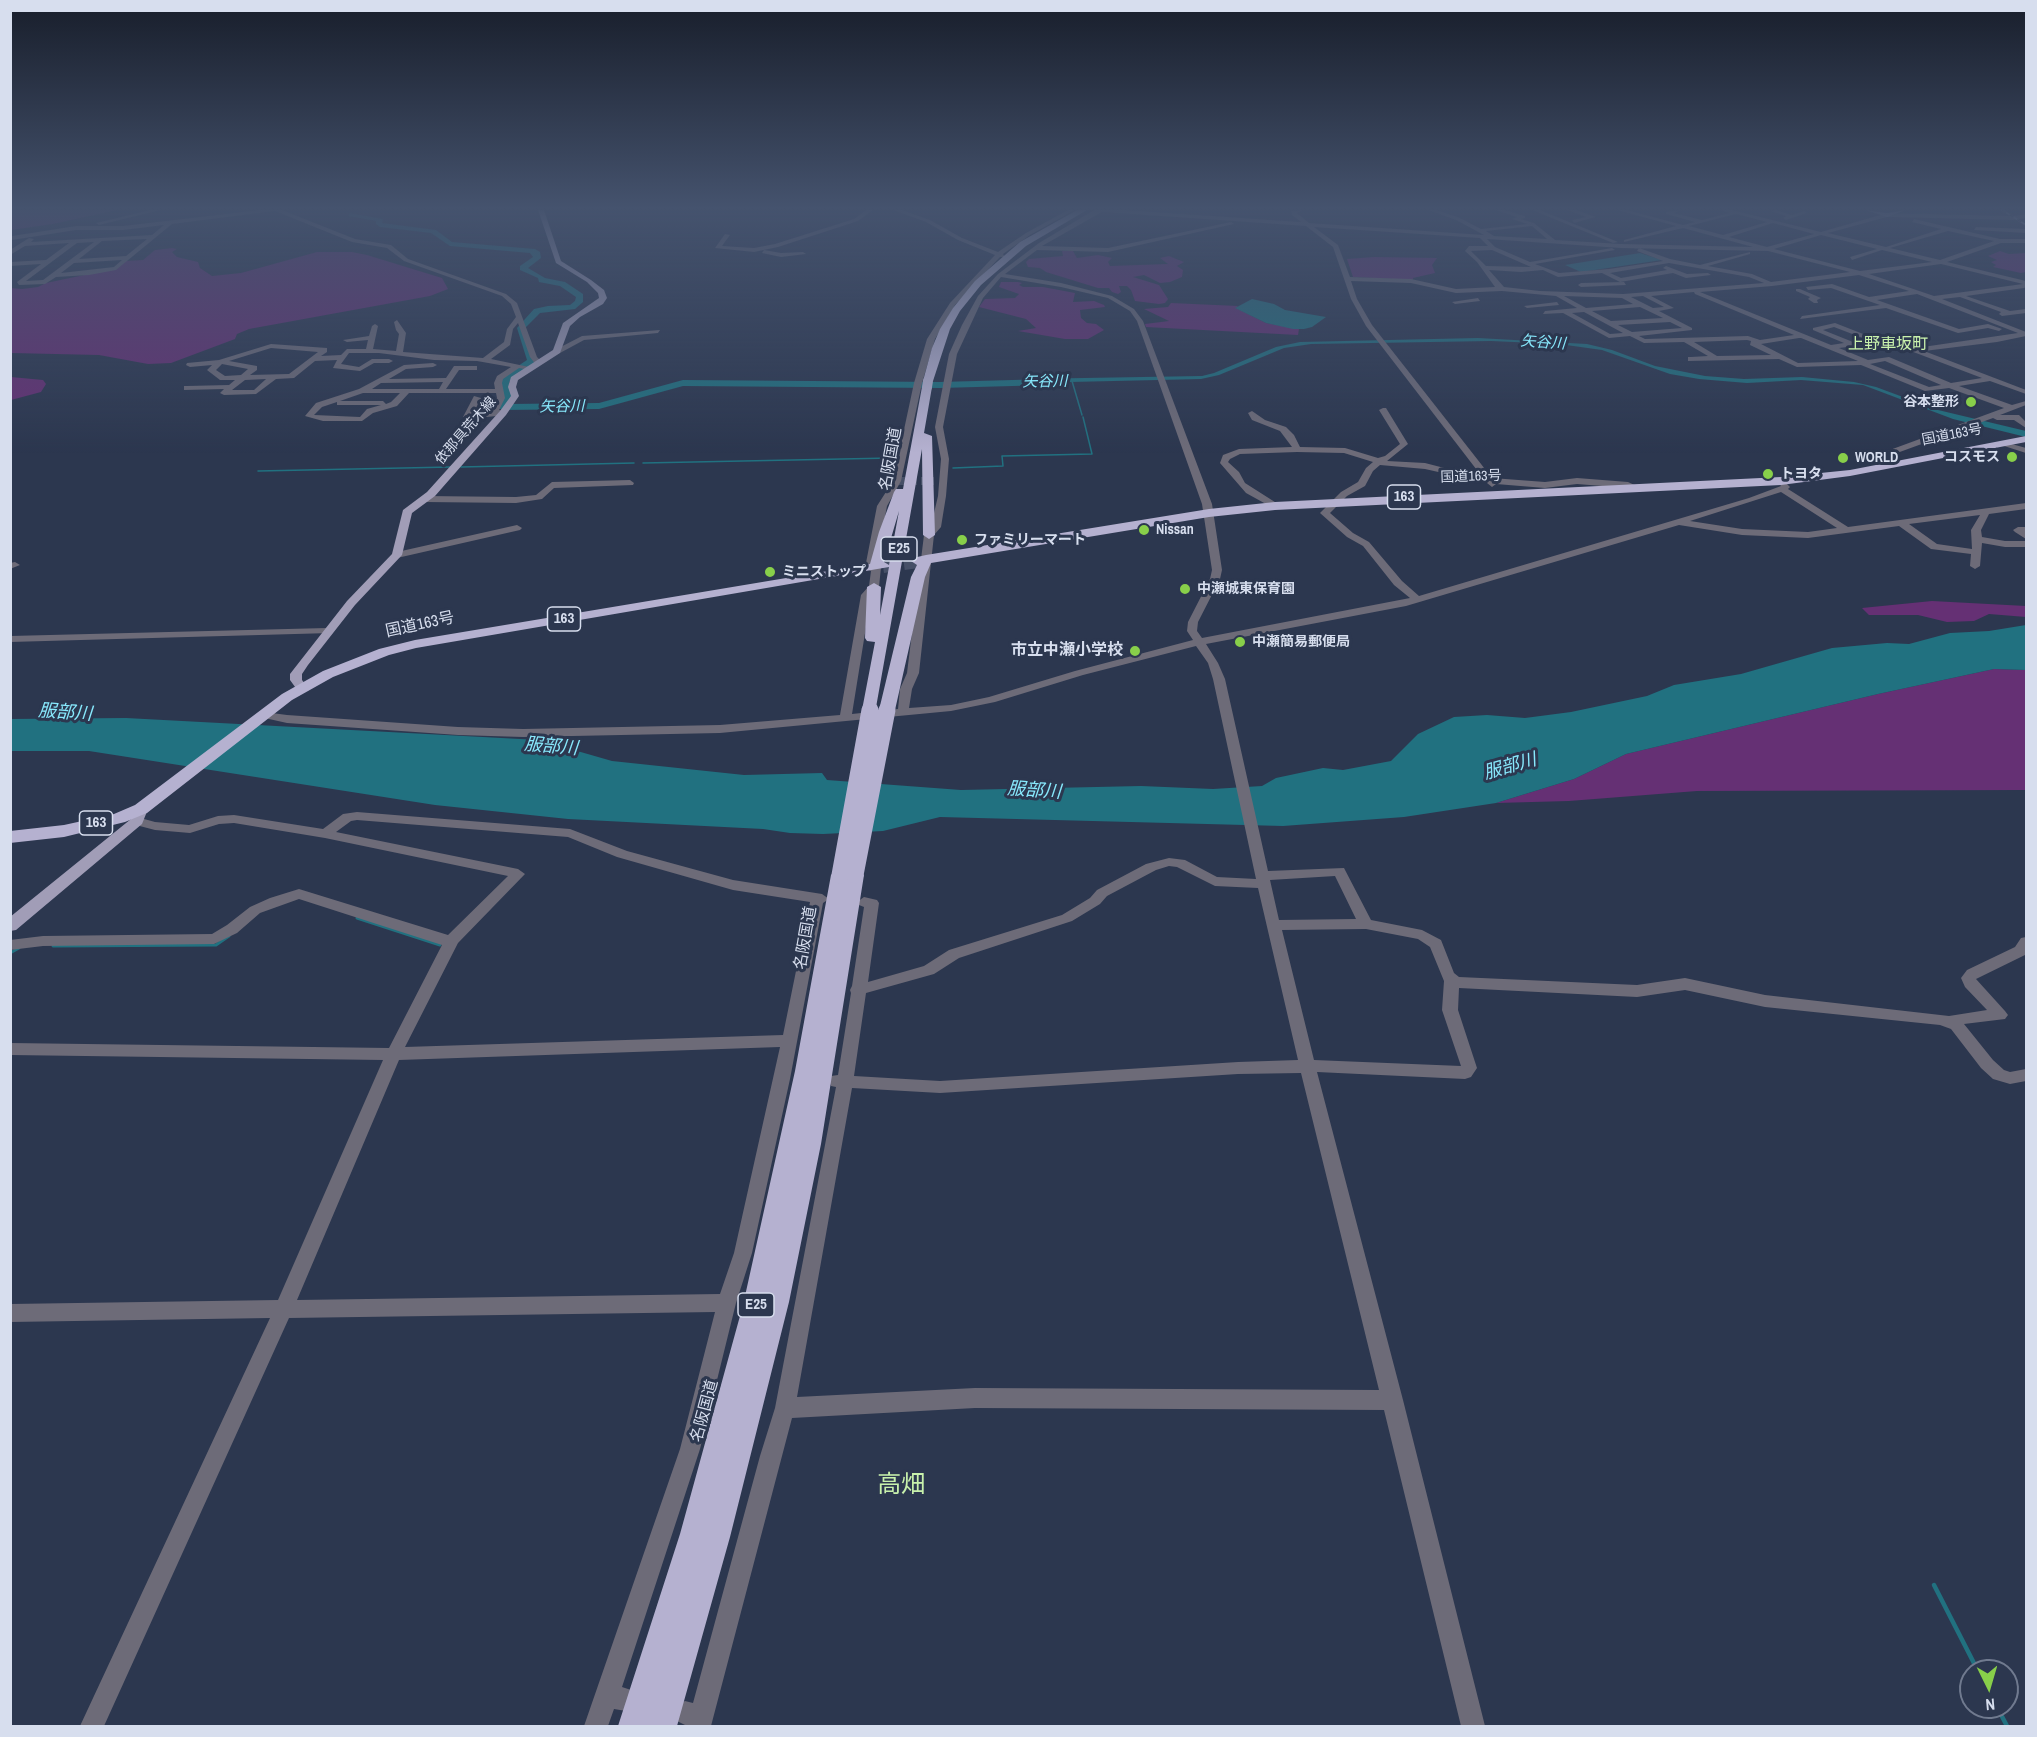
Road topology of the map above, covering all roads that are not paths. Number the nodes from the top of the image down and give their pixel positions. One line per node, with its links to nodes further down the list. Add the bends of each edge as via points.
1 (497, 291): 51 (street, via 514,303)
2 (600, 291): 71 (main road, via 600,302 566,325)
3 (965, 291): 107 (street, via 931,339)
4 (978, 291): 107 (highway, 名阪国道 / E25, via 952,330)
5 (985, 291): 107 (street, via 968,317 953,354)
6 (1086, 291): 146 (street, via 1125,305 1140,321)
7 (1352, 291): 136 (street, via 1380,342)
8 (1522, 291): 18 (street)
9 (1587, 291): 21 (street)
10 (1678, 291): 20 (street)
11 (1693, 291): 28 (street)
12 (1776, 291): 22 (street)
13 (1801, 291): 34 (street, via 1818,298 1811,299)
14 (1845, 291): 31 (street)
15 (1916, 291): 17 (street)
16 (1985, 291): 23 (street)
17 (1919, 292): 25 (street); 29 (street)
18 (1540, 293): 19 (street); 27 (street)
19 (1555, 294): 21 (street); 33 (street)
20 (1643, 294): 24 (street); 41 (street, via 1671,308)
21 (1590, 295): 24 (street)
22 (1737, 295)
23 (1959, 295): 29 (street); 45 (street)
24 (1623, 296): 35 (street)
25 (1892, 296): 31 (street); 39 (street)
26 (1725, 297): 28 (street)
27 (1504, 298)
28 (1714, 298): 60 (street)
29 (1934, 298): 46 (street)
30 (1484, 299): 32 (street)
31 (1866, 299): 37 (street)
32 (1455, 302)
33 (1571, 302): 36 (street); 40 (street)
34 (1816, 302)
35 (1640, 305): 38 (street); 41 (street)
36 (1527, 306)
37 (1886, 306): 47 (street); 58 (street, via 1958,331 1988,326)
38 (1609, 307): 40 (street); 50 (street)
39 (1922, 307)
40 (1584, 310): 42 (street); 52 (street)
41 (1652, 310): 48 (street)
42 (1564, 311): 44 (street); 53 (street)
43 (2026, 311): 45 (street)
44 (1545, 313)
45 (2009, 313): 46 (street)
46 (1982, 317): 58 (street)
47 (1802, 318)
48 (1671, 320): 50 (street); 56 (street, via 1690,329)
49 (397, 322): 57 (street)
50 (1635, 322): 52 (street)
51 (522, 323): 82 (street, via 510,329 507,343); 87 (street)
52 (1608, 323): 53 (street); 56 (street)
53 (1587, 325): 56 (street, via 1609,336)
54 (375, 326): 61 (street)
55 (658, 331): 71 (street, via 582,338)
56 (1628, 333): 63 (street, via 1644,341)
57 (402, 334): 59 (street); 74 (street)
58 (2024, 335): 69 (street)
59 (390, 336)
60 (1802, 336): 65 (street); 67 (street)
61 (372, 338): 62 (street); 70 (street)
62 (347, 340)
63 (1686, 340): 65 (street); 72 (street)
64 (1874, 340): 66 (street); 66 (street, via 1835,326 1815,329); 69 (street, via 1888,340)
65 (1757, 341): 76 (street, via 1753,343)
66 (1852, 344): 67 (street)
67 (1830, 347): 86 (street)
68 (324, 350): 73 (street); 81 (street); 84 (street, via 271,346)
69 (1915, 350): 104 (street)
70 (369, 351): 73 (street); 74 (street)
71 (557, 351): 87 (main road, 依那具荒木線)
72 (1705, 351): 75 (street, via 1736,350); 77 (street)
73 (345, 354): 81 (street); 89 (street)
74 (401, 354): 82 (street); 83 (street)
75 (1750, 357): 76 (street); 77 (street); 85 (street, via 1755,361)
76 (1781, 357): 85 (street)
77 (1716, 358): 79 (street)
78 (1691, 359): 79 (street)
79 (1700, 359): 90 (street)
80 (293, 360): 81 (street)
81 (311, 360): 94 (street)
82 (485, 360): 91 (street)
83 (392, 361): 93 (street, via 372,361); 95 (street)
84 (220, 362): 88 (street); 97 (street, via 254,368); 103 (street, via 211,370)
85 (1790, 362): 86 (street)
86 (1864, 362): 108 (street, via 1886,359); 108 (street, via 1928,389)
87 (539, 363): 91 (main road, 依那具荒木線)
88 (190, 365)
89 (336, 366): 93 (street); 99 (street)
90 (1708, 366)
91 (522, 367): 92 (street); 116 (street, via 500,378); 127 (main road, 依那具荒木線, via 511,383 515,396)
92 (480, 368): 105 (street); 112 (street)
93 (360, 369): 98 (street)
94 (299, 370): 97 (street); 102 (street, via 291,376)
95 (381, 370)
96 (422, 370): 100 (street); 100 (street, via 408,366); 105 (street); 105 (street)
97 (250, 371): 101 (street)
98 (371, 371)
99 (327, 372)
100 (388, 376): 106 (street)
101 (242, 377): 102 (street); 103 (street); 110 (street)
102 (273, 377): 115 (street, via 256,392)
103 (223, 378): 109 (street)
104 (1990, 379): 108 (street); 114 (street)
105 (450, 381): 106 (street); 112 (street); 119 (street); 120 (street)
106 (376, 383): 113 (street)
107 (930, 384): 131 (highway, 名阪国道 / E25); 152 (street, via 945,459 938,481 942,496 936,527); 159 (street, via 897,481 882,506)
108 (1954, 386): 124 (street)
109 (202, 387): 110 (street); 111 (street)
110 (232, 387): 115 (street)
111 (187, 388)
112 (466, 391): 116 (street)
113 (362, 392): 118 (street); 119 (street)
114 (2026, 392)
115 (224, 393): 117 (street)
116 (500, 394): 120 (street); 127 (street, via 494,411)
117 (209, 396)
118 (344, 397): 119 (street); 121 (street)
119 (400, 398): 121 (street); 123 (street)
120 (477, 399): 127 (street, via 467,417)
121 (328, 403): 126 (street)
122 (2026, 403): 124 (street)
123 (377, 408): 126 (street); 126 (street, via 367,413)
124 (2012, 408): 129 (street)
125 (1383, 410): 134 (street, via 1404,444 1389,458)
126 (314, 411)
127 (503, 411): 141 (main road, 依那具荒木線)
128 (1252, 412): 133 (street, via 1262,422 1283,429)
129 (1984, 419): 130 (street, via 2016,417); 135 (street, via 1882,456)
130 (2026, 426)
131 (923, 431): 152 (highway); 159 (highway, via 879,550); 167 (highway, 名阪国道 / E25)
132 (2026, 443): 135 (highway, 国道163号 / 163, via 2004,443)
133 (1297, 449): 134 (street, via 1354,452); 143 (street, via 1239,452 1223,460 1249,491)
134 (1379, 461): 136 (street, via 1433,468); 142 (street, via 1360,487)
135 (1893, 464): 138 (highway, 国道163号 / 163)
136 (1490, 482): 139 (street, via 1545,485 1577,481); 140 (street)
137 (630, 483): 141 (street, via 552,485 538,497 522,500)
138 (1781, 485): 139 (highway, 国道163号 / 163); 147 (street); 150 (street)
139 (1637, 488): 140 (highway, 国道163号 / 163)
140 (1501, 494): 142 (highway, 国道163号 / 163)
141 (425, 499): 157 (main road, 依那具荒木線, via 407,512)
142 (1336, 501): 143 (highway, 国道163号 / 163); 162 (street, via 1325,513 1366,544 1398,583)
143 (1275, 506): 146 (highway, 国道163号 / 163)
144 (2026, 506): 145 (street)
145 (1981, 512): 148 (street); 154 (street, via 1984,514 1976,530)
146 (1209, 513): 158 (highway, 国道163号 / 163); 165 (street, via 1217,570 1193,622 1192,631)
147 (1678, 522): 150 (street, via 1787,535); 162 (street)
148 (1902, 524): 150 (street); 156 (street, via 1934,547)
149 (517, 528): 157 (street)
150 (1846, 530)
151 (2026, 530): 153 (street, via 2018,530)
152 (929, 535): 158 (street)
153 (2026, 536)
154 (1978, 539): 155 (street); 156 (street)
155 (2026, 544)
156 (1976, 552): 160 (street)
157 (397, 555): 163 (main road, 依那具荒木線)
158 (922, 560): 167 (highway)
159 (877, 567): 161 (street); 166 (highway, 国道163号 / 163, via 415,644 354,662)
160 (1975, 567)
161 (874, 587): 167 (highway); 169 (street, via 866,595)
162 (1417, 599): 165 (street, via 1373,611)
163 (327, 631): 164 (street); 166 (main road, 依那具荒木線, via 296,674)
164 (10, 639)
165 (1199, 643): 167 (street, via 991,700 951,708); 174 (street, via 1217,671)
166 (302, 688): 168 (highway, 国道163号 / 163)
167 (882, 709): 169 (street); 173 (highway, bridge, via 864,840)
168 (262, 716): 169 (street, via 523,733 720,729); 170 (highway, 国道163号 / 163)
169 (845, 719)
170 (139, 815): 171 (street, via 155,826 190,829 234,819); 172 (highway, 国道163号 / 163, via 64,831); 178 (main road)
171 (325, 834): 179 (street, via 518,874); 185 (street, via 348,817 357,816 570,833 622,854 733,885 819,899)
172 (10, 837)
173 (847, 875): 199 (highway, 名阪国道 / E25, via 756,1305 694,1534); 200 (highway, E25, via 810,1144 783,1271 747,1420)
174 (1263, 880): 176 (street, via 1339,871); 177 (street); 183 (street, via 1215,881 1180,863 1169,862 1151,867 1102,893 1067,918 954,954 929,970)
175 (864, 902): 183 (street, via 872,903)
176 (1366, 924): 177 (street); 182 (street, via 1430,939 1441,952 1446,973)
177 (1273, 925): 188 (street)
178 (10, 926)
179 (452, 940): 181 (street, via 299,894 255,910 214,939 43,941); 187 (street)
180 (2026, 942): 184 (street, via 2020,951 1968,978 2000,1015)
181 (10, 945)
182 (1452, 980): 184 (street, via 1637,991 1697,985 1765,1001); 188 (street, via 1450,1010 1469,1068 1465,1073)
183 (857, 990): 190 (street)
184 (1951, 1021): 189 (street, via 1994,1072 2003,1077)
185 (789, 1041): 187 (street); 191 (street, via 786,1079)
186 (10, 1049): 187 (street)
187 (394, 1054): 192 (street)
188 (1309, 1067): 190 (street, via 940,1087); 194 (street)
189 (2026, 1076)
190 (841, 1081): 195 (street)
191 (727, 1303): 192 (street); 198 (street, via 690,1449 617,1697)
192 (283, 1310): 193 (street); 197 (street)
193 (10, 1313)
194 (1393, 1400): 195 (street, via 975,1398); 201 (street)
195 (785, 1408): 196 (street)
196 (695, 1719)
197 (92, 1726)
198 (596, 1726)
199 (634, 1726)
200 (661, 1726)
201 (1473, 1726)

